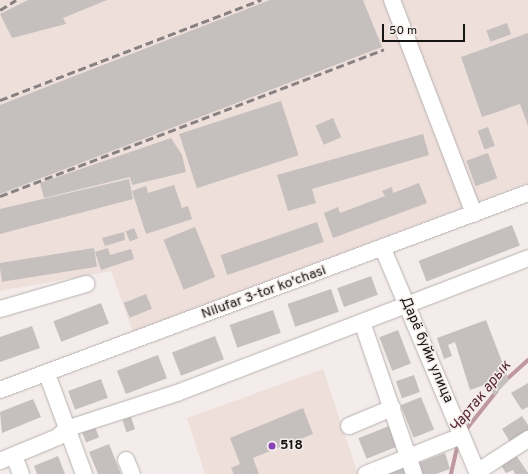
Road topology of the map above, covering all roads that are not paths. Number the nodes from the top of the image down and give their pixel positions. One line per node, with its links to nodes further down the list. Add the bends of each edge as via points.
1 (392, 0): 3 (street)
2 (528, 193): 3 (street, Nilufar 3-tor ko'chasi)
3 (474, 214): 4 (street, Nilufar 3-tor ko'chasi)
4 (383, 249): 7 (street, Дарё буйи улица); 10 (street, Nilufar 3-tor ko'chasi)
5 (528, 258): 7 (street)
6 (86, 284): 8 (street)
7 (407, 305): 9 (street); 15 (street, Дарё буйи улица)
8 (0, 309)
9 (362, 322): 12 (street); 14 (street, via 177,393)
10 (47, 374): 11 (street, Nilufar 3-tor ko'chasi); 14 (street)
11 (0, 390)
12 (392, 408): 13 (street); 17 (street)
13 (349, 426)
14 (66, 429): 18 (street, via 58,437); 21 (street)
15 (461, 436): 17 (street); 19 (street, Дарё буйи улица)
16 (528, 438): 19 (street)
17 (409, 457): 22 (street); 23 (street)
18 (7, 459): 20 (street)
19 (477, 473)
20 (21, 474)
21 (84, 474)
22 (366, 474)
23 (414, 474)

